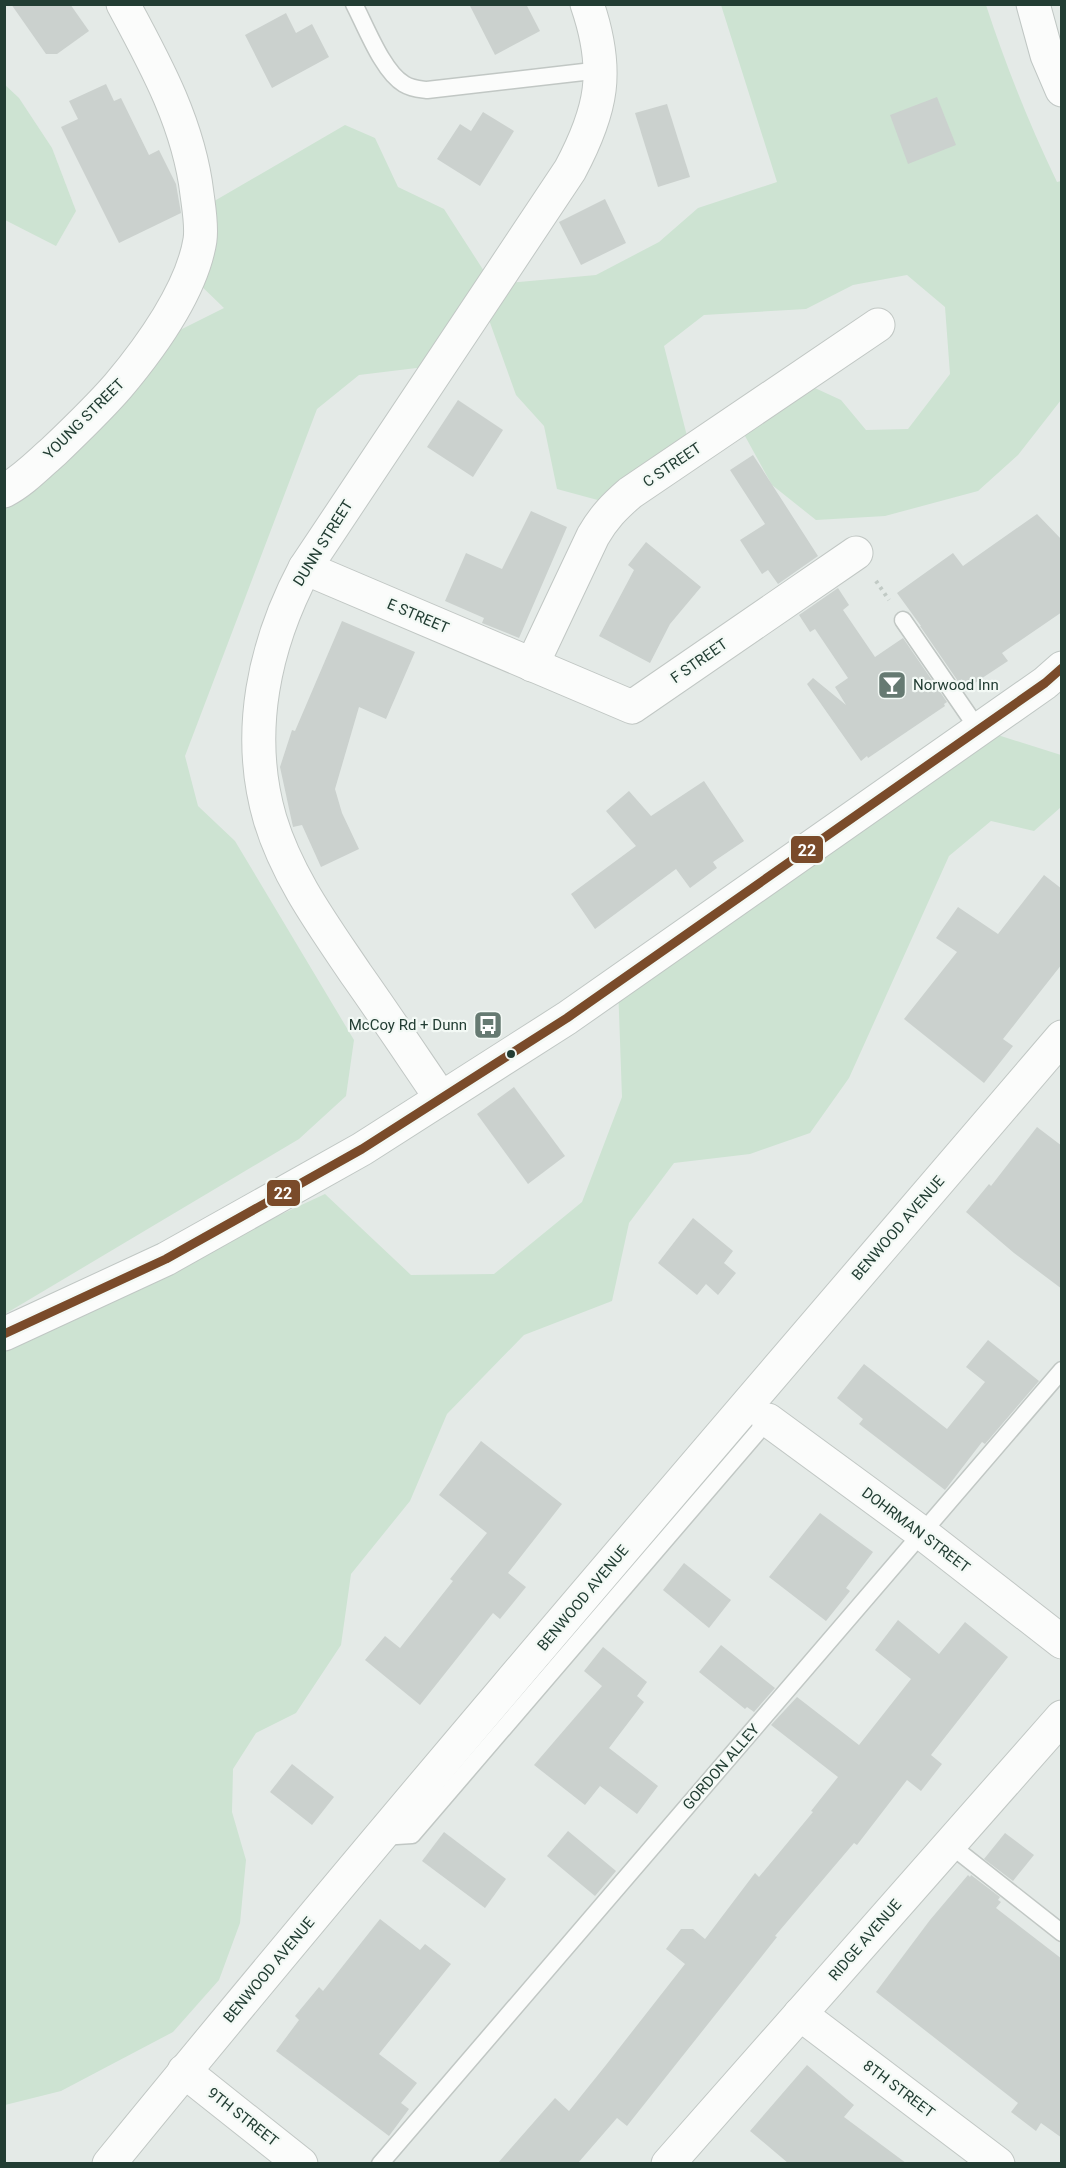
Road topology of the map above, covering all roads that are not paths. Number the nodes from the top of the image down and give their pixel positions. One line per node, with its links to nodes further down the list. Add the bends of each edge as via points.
1 (123, 4): 8 (street, YOUNG STREET, via 182,124 196,180 200,238 188,278 131,370 79,427)
2 (354, 4): 5 (lane, via 394,76 414,89)
3 (587, 4): 5 (street, DUNN STREET, via 597,34)
4 (1033, 4): 6 (street, via 1047,55)
5 (601, 70): 10 (street, DUNN STREET, via 597,105 570,170)
6 (1062, 90)
7 (878, 325): 12 (street, C STREET, via 616,506 593,536)
8 (4, 491)
9 (856, 553): 12 (street, F STREET, via 632,707)
10 (305, 568): 12 (street, E STREET); 16 (street, DUNN STREET, via 279,623 260,703 261,781 270,819 286,859 322,925)
11 (903, 620): 14 (lane)
12 (532, 665)
13 (1062, 668): 14 (street)
14 (978, 729): 16 (street, via 567,1018)
15 (1062, 1037): 23 (street, BENWOOD AVENUE)
16 (441, 1098): 17 (street, via 362,1149 166,1259)
17 (4, 1334)
18 (1062, 1370): 20 (lane, GORDON ALLEY)
19 (768, 1420): 20 (street, DOHRMAN STREET); 23 (lane, via 412,1835)
20 (922, 1533): 21 (street, DOHRMAN STREET); 30 (lane, GORDON ALLEY)
21 (1062, 1642)
22 (1062, 1717): 24 (street, RIDGE AVENUE)
23 (380, 1837): 27 (street, BENWOOD AVENUE)
24 (949, 1844): 25 (lane); 26 (street, RIDGE AVENUE)
25 (1062, 1933)
26 (800, 2014): 31 (street, RIDGE AVENUE); 32 (street, 8TH STREET)
27 (184, 2071): 28 (street, BENWOOD AVENUE); 29 (street, 9TH STREET)
28 (109, 2163)
29 (301, 2163)
30 (380, 2163)
31 (668, 2163)
32 (998, 2163)

